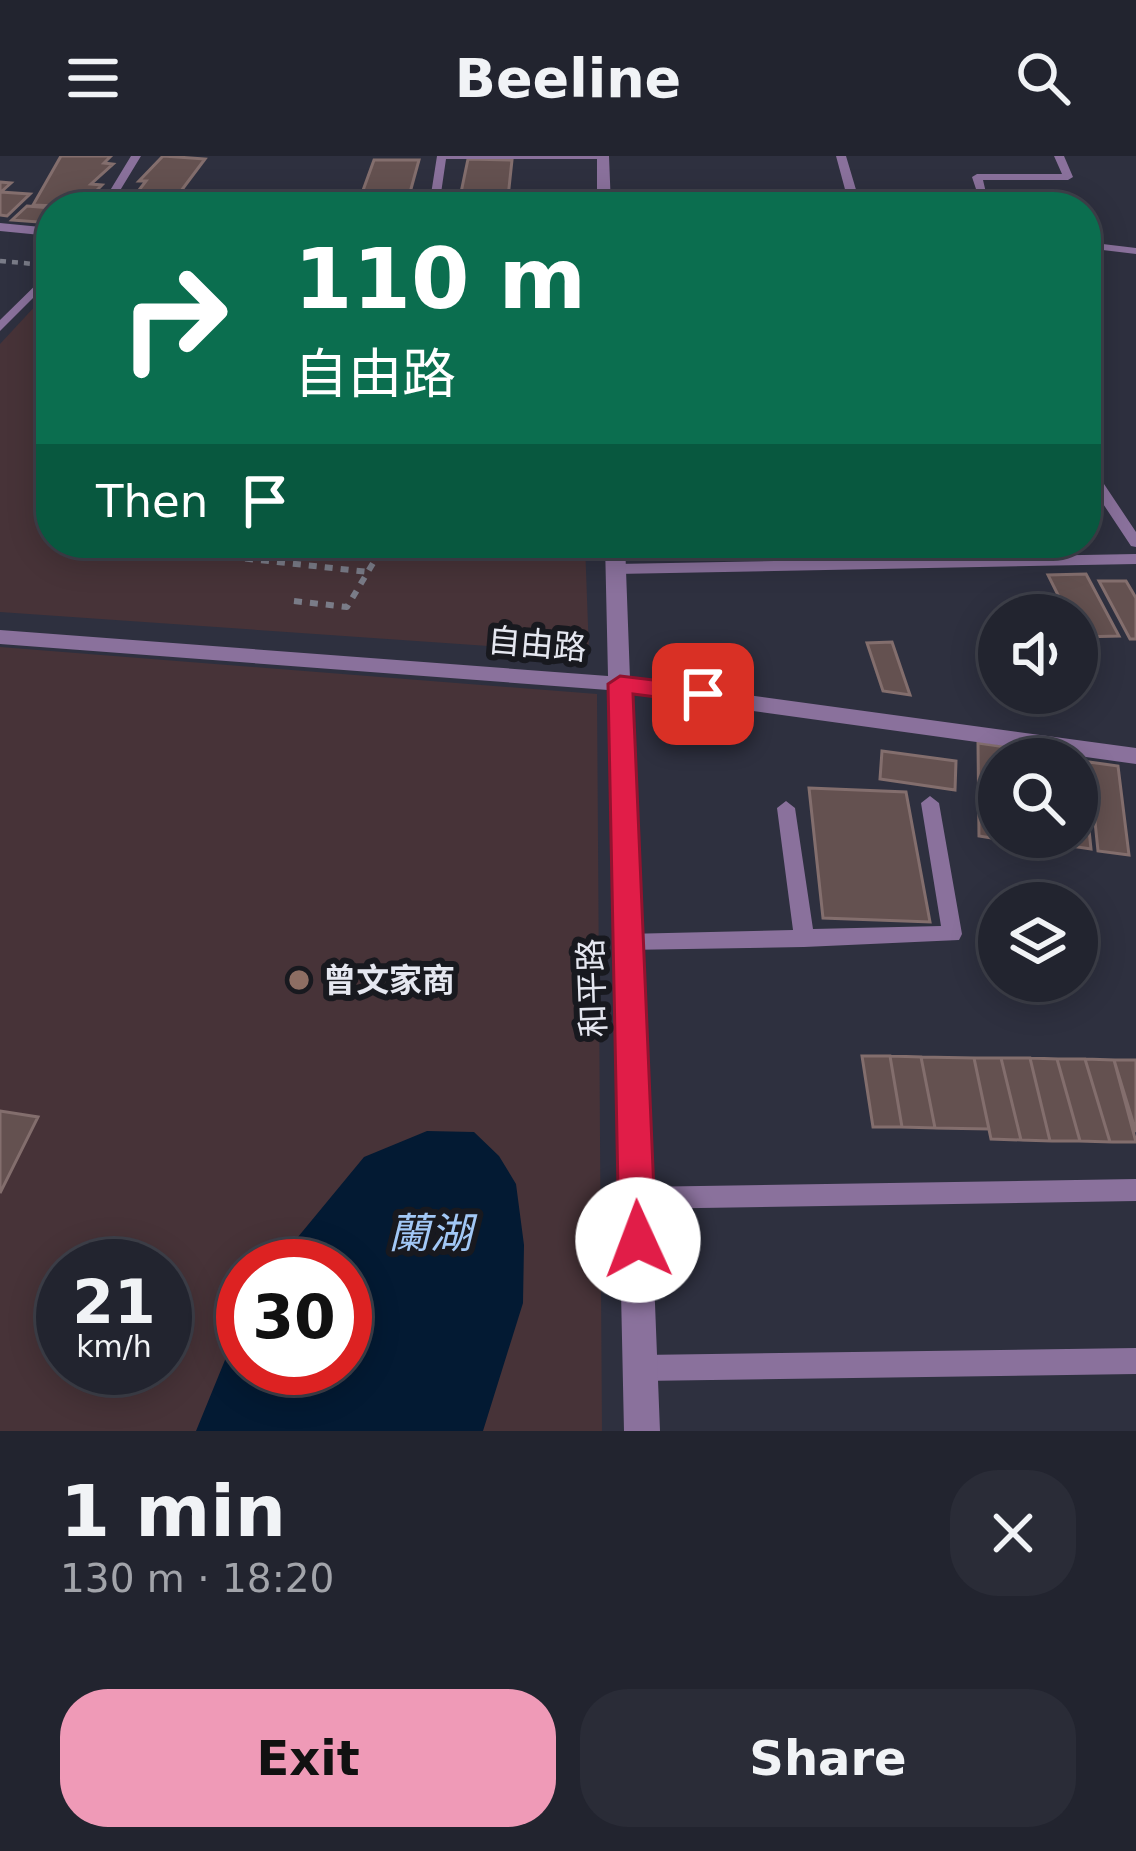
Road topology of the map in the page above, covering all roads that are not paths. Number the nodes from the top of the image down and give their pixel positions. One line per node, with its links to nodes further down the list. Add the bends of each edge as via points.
1 (136, 156): 7 (lane)
2 (431, 156): 3 (lane)
3 (442, 156): 4 (lane); 8 (lane)
4 (600, 156): 9 (street)
5 (841, 156): 10 (lane)
6 (1059, 156): 11 (lane, via 1068,177 977,177)
7 (114, 192)
8 (436, 192)
9 (603, 192)
10 (851, 192)
11 (982, 192)
12 (0, 227): 13 (street)
13 (36, 231)
14 (1101, 246): 15 (lane)
15 (1136, 251)
16 (36, 282): 17 (lane)
17 (0, 327)
18 (1101, 490): 19 (lane)
19 (1136, 543)
20 (616, 558): 24 (street, 和平路)
21 (963, 558): 22 (lane)
22 (1136, 559)
23 (0, 637): 24 (street, 自由路)
24 (620, 684): 25 (street, 自由路); 29 (street, 和平路)
25 (1136, 756)
26 (930, 803): 28 (lane, via 952,934)
27 (786, 808): 28 (lane)
28 (804, 939): 29 (lane)
29 (626, 942): 31 (street, 和平路)
30 (1136, 1190): 31 (lane)
31 (636, 1198): 33 (street, 和平路)
32 (1136, 1361): 33 (lane)
33 (641, 1367): 34 (street, 和平路)
34 (643, 1431)

